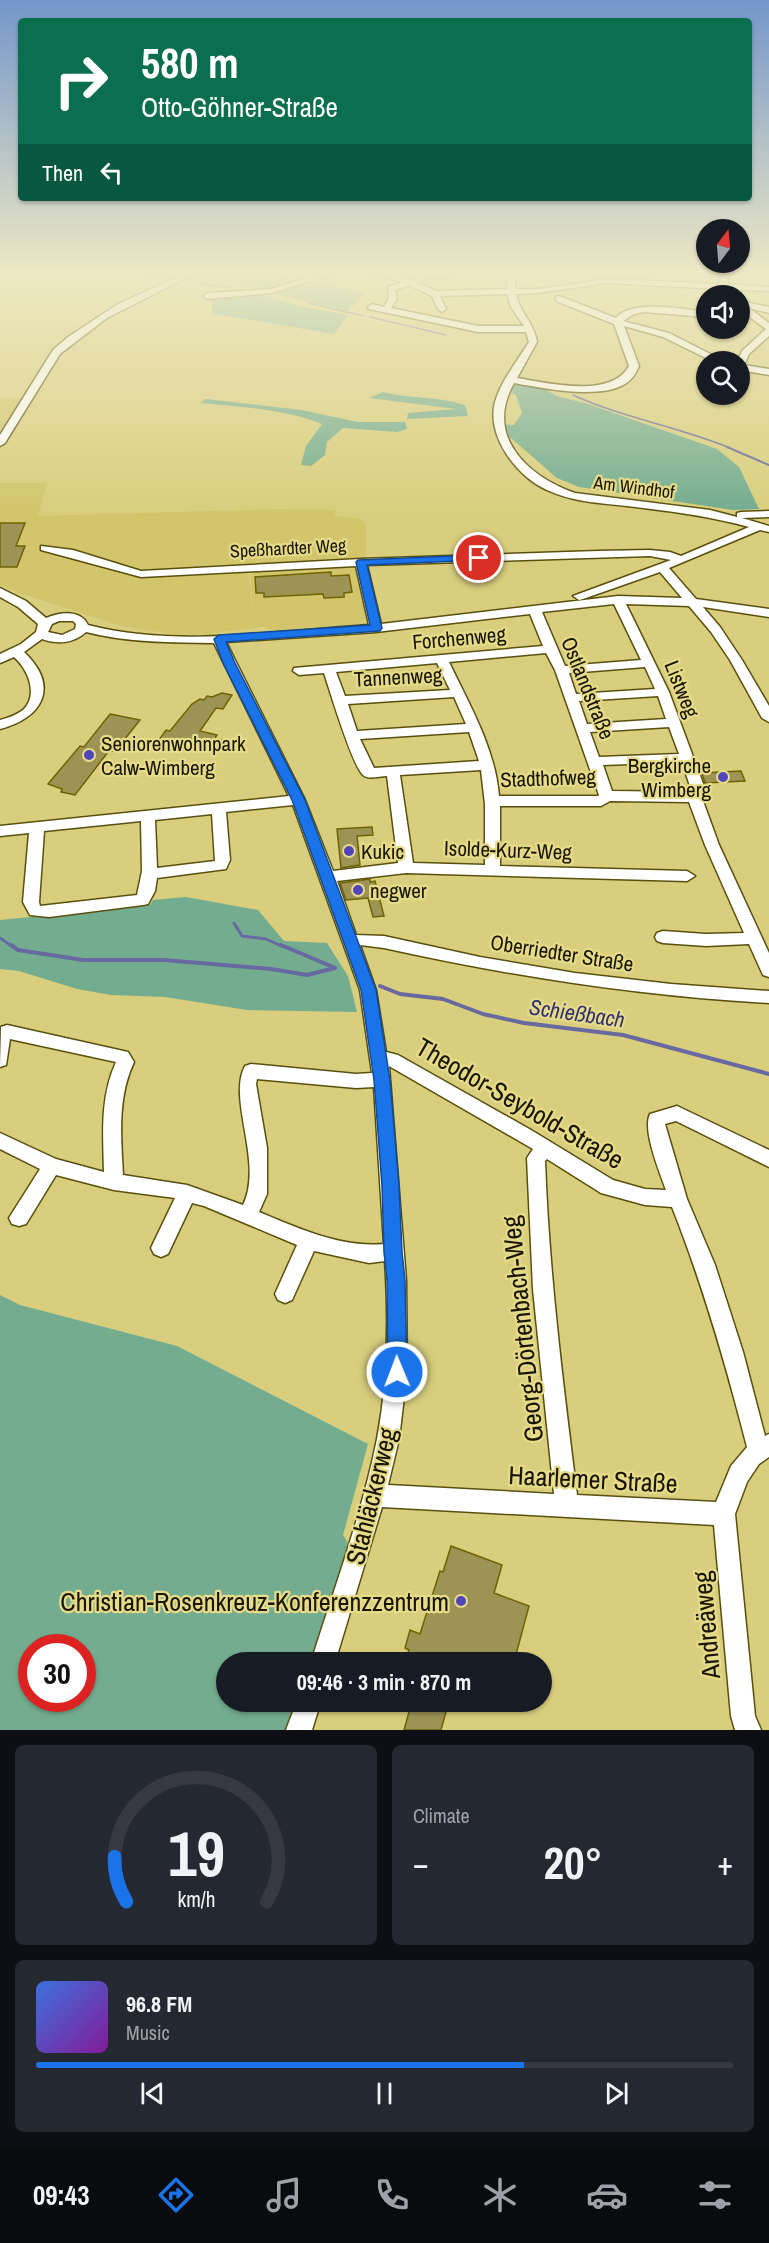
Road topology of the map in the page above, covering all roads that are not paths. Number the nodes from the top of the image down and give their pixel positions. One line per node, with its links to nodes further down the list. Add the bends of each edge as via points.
1 (56, 353): 7 (street)
2 (527, 353): 6 (street, Am Windhof)
3 (629, 353): 6 (street, via 632,373 603,388)
4 (750, 368): 5 (street)
5 (769, 372)
6 (512, 380): 9 (street, Am Windhof, via 500,402 500,429 522,467 540,482 567,494 596,500)
7 (0, 443)
8 (769, 514): 9 (street, Am Windhof)
9 (727, 517): 10 (street, Am Windhof)
10 (765, 527): 12 (street)
11 (45, 548): 13 (street, Speßhardter Weg, via 141,574)
12 (679, 559): 13 (street, Speßhardter Weg, via 650,553); 14 (street)
13 (362, 562): 23 (street)
14 (661, 567): 17 (street); 19 (street, via 566,600)
15 (0, 592): 18 (street)
16 (618, 600): 17 (street); 19 (street); 31 (street, Listweg)
17 (690, 602): 21 (street); 39 (street, via 716,630)
18 (22, 604): 22 (street); 25 (street)
19 (568, 604): 20 (street)
20 (532, 609): 23 (street); 28 (street, Ostlandstraße)
21 (769, 612)
22 (58, 617): 24 (street, via 76,618 82,623); 25 (street)
23 (376, 628): 26 (street)
24 (80, 630): 25 (street, via 64,639); 26 (street, via 147,638)
25 (47, 632): 27 (street)
26 (219, 639): 51 (street, Stahläckerweg)
27 (21, 649): 29 (street); 41 (street, via 35,675 38,693 30,709)
28 (550, 649): 30 (street, Forchenweg); 33 (street, Ostlandstraße)
29 (0, 659)
30 (442, 659): 32 (street, Forchenweg); 36 (street)
31 (650, 663): 33 (street); 35 (street, Listweg)
32 (329, 669): 34 (street, Forchenweg); 38 (street)
33 (561, 670): 37 (street, Ostlandstraße)
34 (299, 672)
35 (663, 692): 37 (street); 40 (street, Listweg)
36 (458, 693): 38 (street, Tannenweg); 42 (street)
37 (572, 698): 43 (street, Ostlandstraße)
38 (341, 700): 44 (street)
39 (769, 718)
40 (675, 723): 43 (street); 45 (street, Listweg)
41 (0, 724)
42 (474, 728): 44 (street); 47 (street)
43 (582, 728): 46 (street, Ostlandstraße)
44 (352, 735): 48 (street, via 369,775)
45 (687, 758): 46 (street); 50 (street, Listweg)
46 (594, 761): 49 (street, Ostlandstraße)
47 (488, 765): 48 (street); 52 (street)
48 (393, 771): 57 (street)
49 (607, 796): 52 (street, Stadthofweg, via 601,801); 63 (street, via 694,797)
50 (701, 797)
51 (298, 800): 53 (street); 61 (street, Stahläckerweg)
52 (491, 801): 58 (street)
53 (219, 810): 54 (street); 59 (street, via 224,860 221,865)
54 (148, 817): 55 (street); 59 (street)
55 (37, 828): 56 (street); 59 (street, via 31,902 35,911 143,900)
56 (0, 831)
57 (406, 868): 58 (street, Isolde-Kurz-Weg); 61 (street, Isolde-Kurz-Weg)
58 (493, 870): 60 (street, Isolde-Kurz-Weg)
59 (149, 874)
60 (687, 876)
61 (328, 877): 64 (street, Stahläckerweg)
62 (663, 937): 63 (street)
63 (752, 938): 65 (street)
64 (351, 940): 66 (street, Oberriedter Straße, via 384,942 539,975 602,984); 67 (street, Stahläckerweg, via 368,990)
65 (769, 971)
66 (769, 997)
67 (380, 1058): 69 (street, Stahläckerweg); 71 (street, Theodor-Seybold-Straße, via 392,1060)
68 (0, 1060): 74 (street, via 1,1037 7,1032 122,1057 125,1062 117,1075 113,1095)
69 (382, 1080): 77 (street, via 251,1071 247,1084 258,1148 258,1194); 81 (street, Stahläckerweg)
70 (0, 1142): 73 (street)
71 (545, 1149): 76 (street, Theodor-Seybold-Straße, via 608,1186 645,1197); 85 (street, Georg-Dörtenbach-Weg, via 536,1158 538,1235)
72 (769, 1159): 76 (street, Theodor-Seybold-Straße, via 677,1113 665,1115 656,1119 657,1132)
73 (52, 1166): 74 (street); 78 (street)
74 (114, 1182): 75 (street)
75 (187, 1193): 77 (street); 80 (street)
76 (678, 1198): 83 (street, via 705,1264)
77 (248, 1216): 79 (street)
78 (19, 1218)
79 (309, 1241): 81 (street, via 369,1254); 82 (street)
80 (161, 1248)
81 (393, 1252): 84 (street, Stahläckerweg, via 397,1372 388,1439)
82 (285, 1294)
83 (764, 1447): 86 (street, via 749,1458 730,1491)
84 (374, 1495): 85 (street, Haarlemer Straße); 87 (street, Stahläckerweg)
85 (567, 1507): 86 (street, Haarlemer Straße)
86 (724, 1514): 90 (street, Andreäweg, via 743,1716)
87 (326, 1652)
88 (305, 1712): 89 (street)
89 (299, 1730)
90 (748, 1730)

